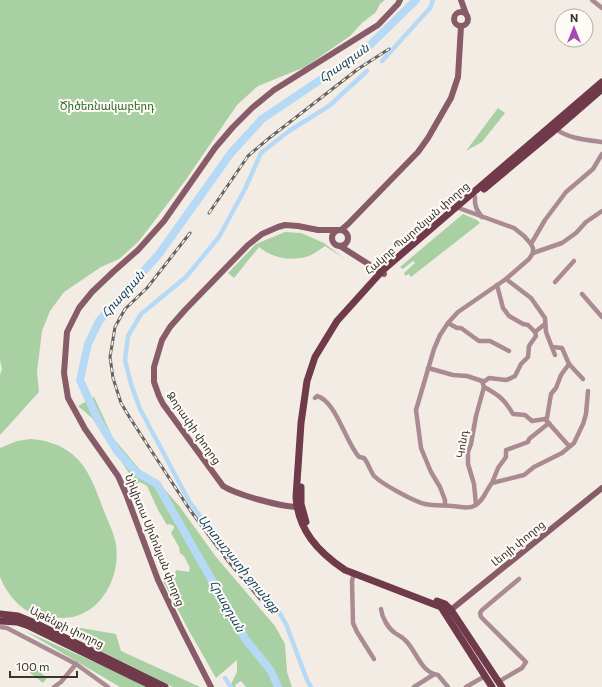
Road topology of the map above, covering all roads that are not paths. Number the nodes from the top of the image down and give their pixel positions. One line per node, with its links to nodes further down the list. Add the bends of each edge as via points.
1 (400, 0): 68 (street, Նիկիտա Սիմոնյան փողոց, via 378,26 274,90 252,108 215,148 164,221 138,250 92,292 79,308 67,332 64,373 68,398 85,429 118,476 158,580)
2 (460, 0): 5 (street); 6 (street)
3 (592, 0): 4 (street)
4 (602, 8)
5 (458, 12): 6 (street); 7 (street, via 454,20)
6 (466, 14): 7 (street, via 468,22)
7 (461, 26): 18 (street, via 458,76 451,98 428,138 418,152)
8 (602, 82): 14 (main road, Հակոբ Պարոնյան փողոց)
9 (602, 89): 10 (main road, Հակոբ Պարոնյան փողոց)
10 (556, 129): 11 (street, via 579,138); 13 (main road, Հակոբ Պարոնյան փողոց)
11 (602, 142)
12 (602, 154): 21 (street, via 593,169 566,192)
13 (475, 197): 14 (main road, Հակոբ Պարոնյան փողոց); 16 (street, via 476,209)
14 (458, 208): 16 (street); 25 (main road, Հակոբ Պարոնյան փողոց); 25 (main road, Հակոբ Պարոնյան փողոց, via 450,218)
15 (602, 211): 23 (street, via 562,244)
16 (482, 217): 21 (street, via 514,228)
17 (318, 230): 18 (street); 19 (street); 51 (street, Ձորափի փողոց, via 291,225 278,226 254,239 170,327 162,340 154,367 154,382 163,404 223,486 238,493)
18 (341, 231): 19 (street, via 333,234); 20 (street, via 348,236)
19 (332, 239): 22 (street, via 334,244)
20 (348, 240): 22 (street); 25 (street, via 351,250)
21 (531, 244): 23 (street)
22 (340, 246): 25 (street)
23 (533, 253): 26 (street)
24 (574, 261): 27 (street)
25 (384, 272): 51 (main road, Հակոբ Պարոնյան փողոց, via 338,321 312,365 301,424); 55 (main road, Հակոբ Պարոնյան փողոց, via 332,335 316,364 308,397 301,486 302,507 310,531 321,547 333,558 349,567 445,604)
26 (506, 278): 28 (street); 32 (street, via 531,298 545,318)
27 (555, 282)
28 (497, 285): 31 (street, via 458,312); 33 (street, via 503,308 509,316)
29 (582, 294): 30 (street)
30 (602, 317)
31 (448, 323): 35 (street, via 461,328 479,341 490,341); 38 (street, via 437,342)
32 (545, 324): 33 (street); 34 (street)
33 (535, 332): 40 (street, via 536,336 530,343 528,357 515,376 509,379 489,378)
34 (552, 347): 36 (street); 37 (street, via 562,348)
35 (509, 351)
36 (554, 355)
37 (569, 364): 39 (street); 44 (street, via 551,394 549,414)
38 (428, 368): 40 (street); 49 (street, via 416,410 421,448 440,487)
39 (583, 379)
40 (482, 381): 41 (street)
41 (484, 387): 44 (street, via 499,395 510,406 513,414 525,415 532,421); 50 (street, Կոնդ, via 468,452)
42 (588, 391): 46 (street, via 583,424 574,443)
43 (315, 398): 49 (street, via 317,396 324,399 336,414 352,448 359,457 364,458 373,475 394,490 418,502)
44 (545, 419): 45 (street)
45 (549, 423): 46 (street); 47 (street, via 528,442 506,450 506,457)
46 (569, 446): 47 (street, via 524,475)
47 (492, 482): 50 (street, via 482,500)
48 (602, 488): 55 (street, Լեոյի փողոց)
49 (445, 505): 50 (street)
50 (476, 505)
51 (296, 507): 52 (main road, Հակոբ Պարոնյան փողոց, via 305,530 318,548 333,562)
52 (354, 573): 55 (main road, Հակոբ Պարոնյան փողոց); 59 (street, via 353,623)
53 (519, 579): 63 (street, via 480,613 481,617 526,662)
54 (381, 609): 61 (street, via 390,629 405,640)
55 (448, 612): 62 (main road, Հակոբ Պարոնյան փողոց); 63 (main road, Հակոբ Պարոնյան փողոց)
56 (0, 614): 67 (main road, Աթենքի փողոց, via 18,616 35,623)
57 (0, 621): 66 (main road, Աթենքի փողոց, via 29,626)
58 (0, 627): 60 (street, via 7,628)
59 (374, 659)
60 (76, 664): 64 (street); 65 (street)
61 (433, 675): 69 (street); 70 (street, via 438,675)
62 (485, 676): 71 (street); 72 (main road, Հակոբ Պարոնյան փողոց)
63 (500, 684)
64 (54, 687)
65 (108, 687)
66 (154, 687)
67 (165, 687)
68 (211, 687)
69 (414, 687)
70 (448, 687)
71 (466, 687)
72 (492, 687)

